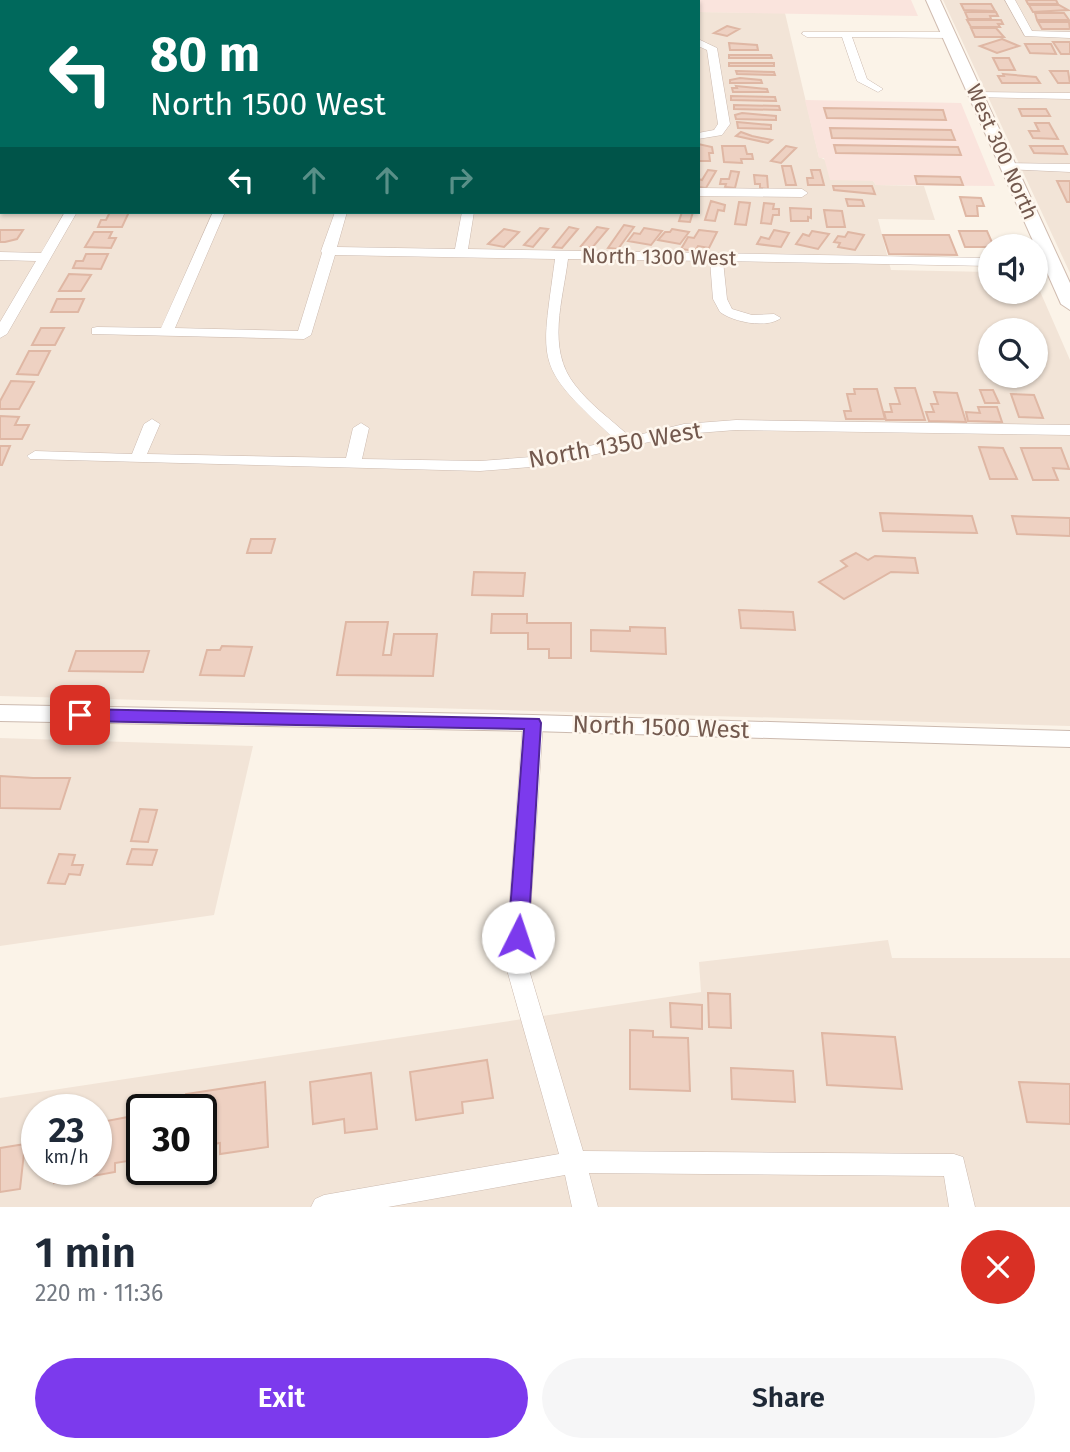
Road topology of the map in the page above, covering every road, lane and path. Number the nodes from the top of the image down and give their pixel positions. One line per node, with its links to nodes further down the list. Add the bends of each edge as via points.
1 (933, 0): 6 (main road, West 300 North)
2 (1010, 0): 4 (street, via 1028,34)
3 (807, 34): 5 (street)
4 (1070, 34)
5 (846, 35): 6 (street); 8 (street, via 862,81)
6 (949, 35): 9 (main road, West 300 North)
7 (701, 43): 11 (street, via 712,48 724,124 718,133)
8 (878, 89)
9 (976, 95): 10 (street); 12 (main road, West 300 North)
10 (1070, 96)
11 (700, 136)
12 (1008, 167): 13 (street); 20 (main road, West 300 North)
13 (1070, 168)
14 (700, 192): 15 (street)
15 (802, 193)
16 (70, 214): 25 (street)
17 (218, 214): 32 (street)
18 (340, 214): 21 (street)
19 (468, 214): 22 (street)
20 (1033, 234)
21 (327, 251): 22 (street, North 1300 West); 32 (street, via 304,335)
22 (461, 254): 23 (street, North 1300 West)
23 (562, 255): 26 (street, North 1300 West); 37 (street, via 552,350 557,368 568,386)
24 (0, 256): 25 (street)
25 (45, 257): 33 (street)
26 (716, 257): 27 (street, North 1300 West); 30 (street, via 720,299 727,312 751,319)
27 (978, 262)
28 (1048, 269): 29 (main road, West 300 North)
29 (1070, 303)
30 (774, 318)
31 (97, 331): 32 (street)
32 (166, 333)
33 (0, 334)
34 (152, 424): 39 (street)
35 (361, 428): 40 (street)
36 (1070, 430): 37 (street, North 1350 West, via 736,425 684,429)
37 (626, 441): 40 (street, North 1350 West, via 544,461 480,466)
38 (35, 456): 39 (street, North 1350 West)
39 (138, 458): 40 (street, North 1350 West)
40 (353, 463)
41 (0, 713): 42 (street, North 1500 West)
42 (533, 723): 43 (street, North 1500 West); 44 (street, via 516,963)
43 (1070, 739)
44 (574, 1162): 45 (street); 46 (street); 47 (street, via 954,1165)
45 (324, 1207)
46 (585, 1207)
47 (962, 1207)

